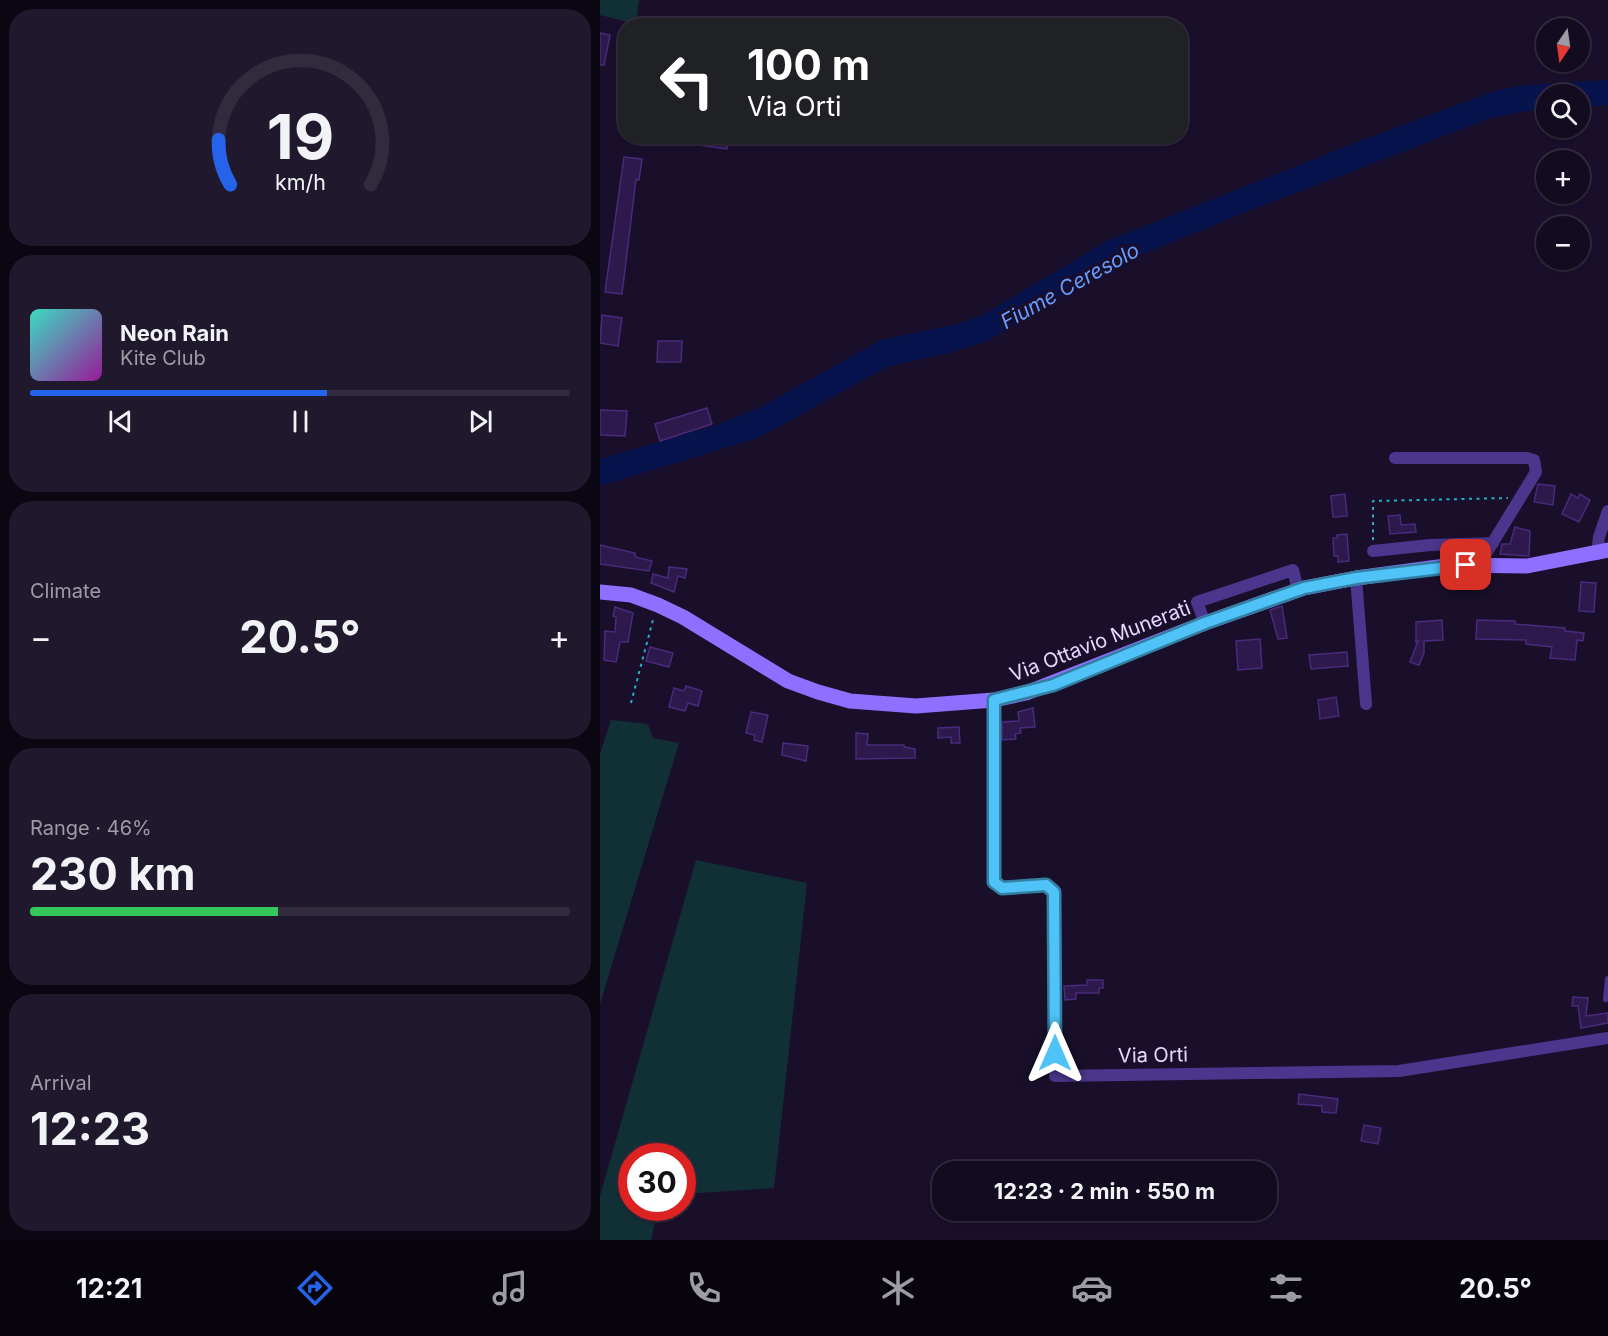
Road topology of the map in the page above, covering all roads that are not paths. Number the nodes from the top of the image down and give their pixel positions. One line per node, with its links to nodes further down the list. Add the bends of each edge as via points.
1 (1395, 458): 3 (street, via 1531,459 1537,463 1536,472)
2 (1608, 511): 5 (street, Via Ottavio Munerati, via 1599,537)
3 (1493, 543): 4 (street); 6 (street)
4 (1373, 551)
5 (1603, 552): 6 (street, Via Ottavio Munerati, via 1527,566)
6 (1479, 565): 7 (street, Via Ottavio Munerati)
7 (1356, 578): 8 (street, Via Ottavio Munerati); 12 (street)
8 (1298, 590): 10 (street, Via Ottavio Munerati); 10 (street, via 1293,570 1197,602)
9 (600, 592): 11 (street, Via Ottavio Munerati, via 631,595 658,605 788,681 850,701 916,706)
10 (1205, 623): 11 (street, Via Ottavio Munerati, via 1053,685)
11 (994, 700): 15 (street, Via Orti, via 994,882 1002,888 1046,885 1055,897 1055,1076 1399,1071)
12 (1366, 704)
13 (1608, 979): 14 (lane)
14 (1606, 999)
15 (1608, 1038)

